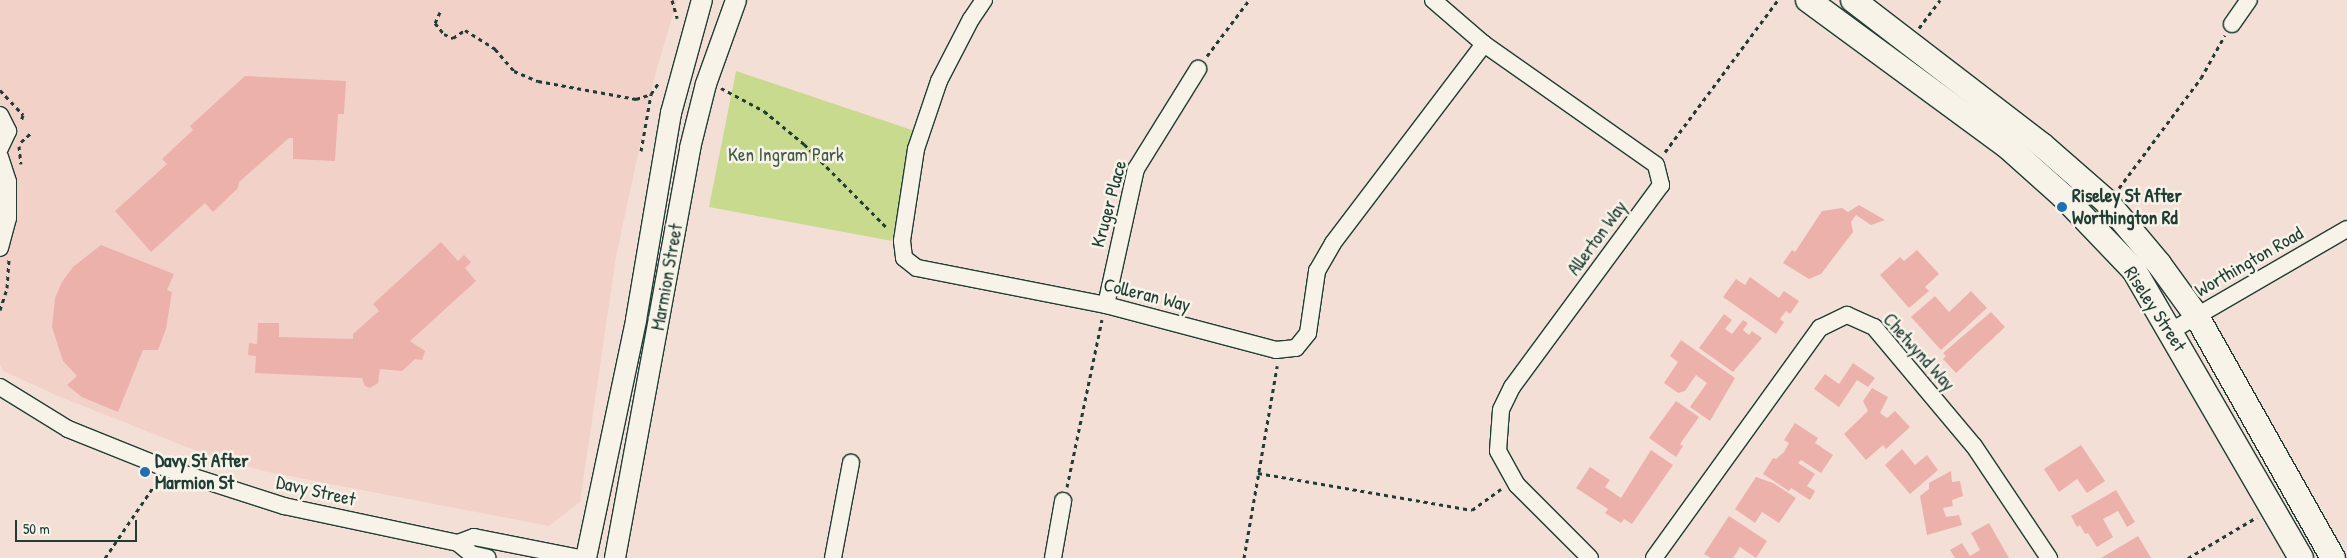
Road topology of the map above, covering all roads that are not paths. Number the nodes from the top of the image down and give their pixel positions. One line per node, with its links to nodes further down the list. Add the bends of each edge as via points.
1 (702, 0): 27 (main road, Marmion Street, via 671,113 636,320)
2 (736, 0): 28 (main road, Marmion Street, via 708,76 690,148)
3 (984, 0): 16 (street, Colleran Way, via 939,80 916,149 902,241 904,258 917,268)
4 (1433, 0): 9 (street)
5 (1808, 0): 18 (highway, Riseley Street, via 2006,146 2063,196 2134,270)
6 (1853, 0): 17 (highway, Riseley Street, via 2042,145 2107,202)
7 (2249, 0): 8 (street)
8 (2232, 24)
9 (1484, 44): 16 (street, Colleran Way, via 1334,243 1317,271 1308,333 1296,348 1276,350); 31 (street, Allerton Way, via 1656,165 1661,185 1512,387 1501,410 1498,451 1514,479)
10 (1198, 69): 16 (street, Kruger Place, via 1136,169)
11 (0, 115): 12 (street, via 8,131)
12 (0, 148)
13 (0, 157): 15 (street, via 8,182 8,218)
14 (2347, 229): 17 (street, Worthington Road)
15 (0, 248)
16 (1106, 305)
17 (2196, 315): 18 (street, Worthington Road); 35 (highway, Riseley Street)
18 (2171, 331): 34 (highway, Riseley Street)
19 (0, 387): 21 (street, Davy Street)
20 (0, 400): 21 (street, Davy Street)
21 (31, 409): 24 (street, Davy Street, via 68,429 284,506)
22 (851, 463): 29 (street)
23 (1063, 501): 30 (street)
24 (458, 543): 25 (street, Davy Street, via 471,554); 26 (street, Davy Street, via 474,537)
25 (488, 558)
26 (580, 558)
27 (586, 558)
28 (615, 558)
29 (833, 558)
30 (1053, 558)
31 (1590, 558)
32 (1654, 558): 33 (street, Chetwynd Way, via 1820,328 1848,315 1874,327 1974,446)
33 (2049, 558)
34 (2301, 558)
35 (2333, 558)

